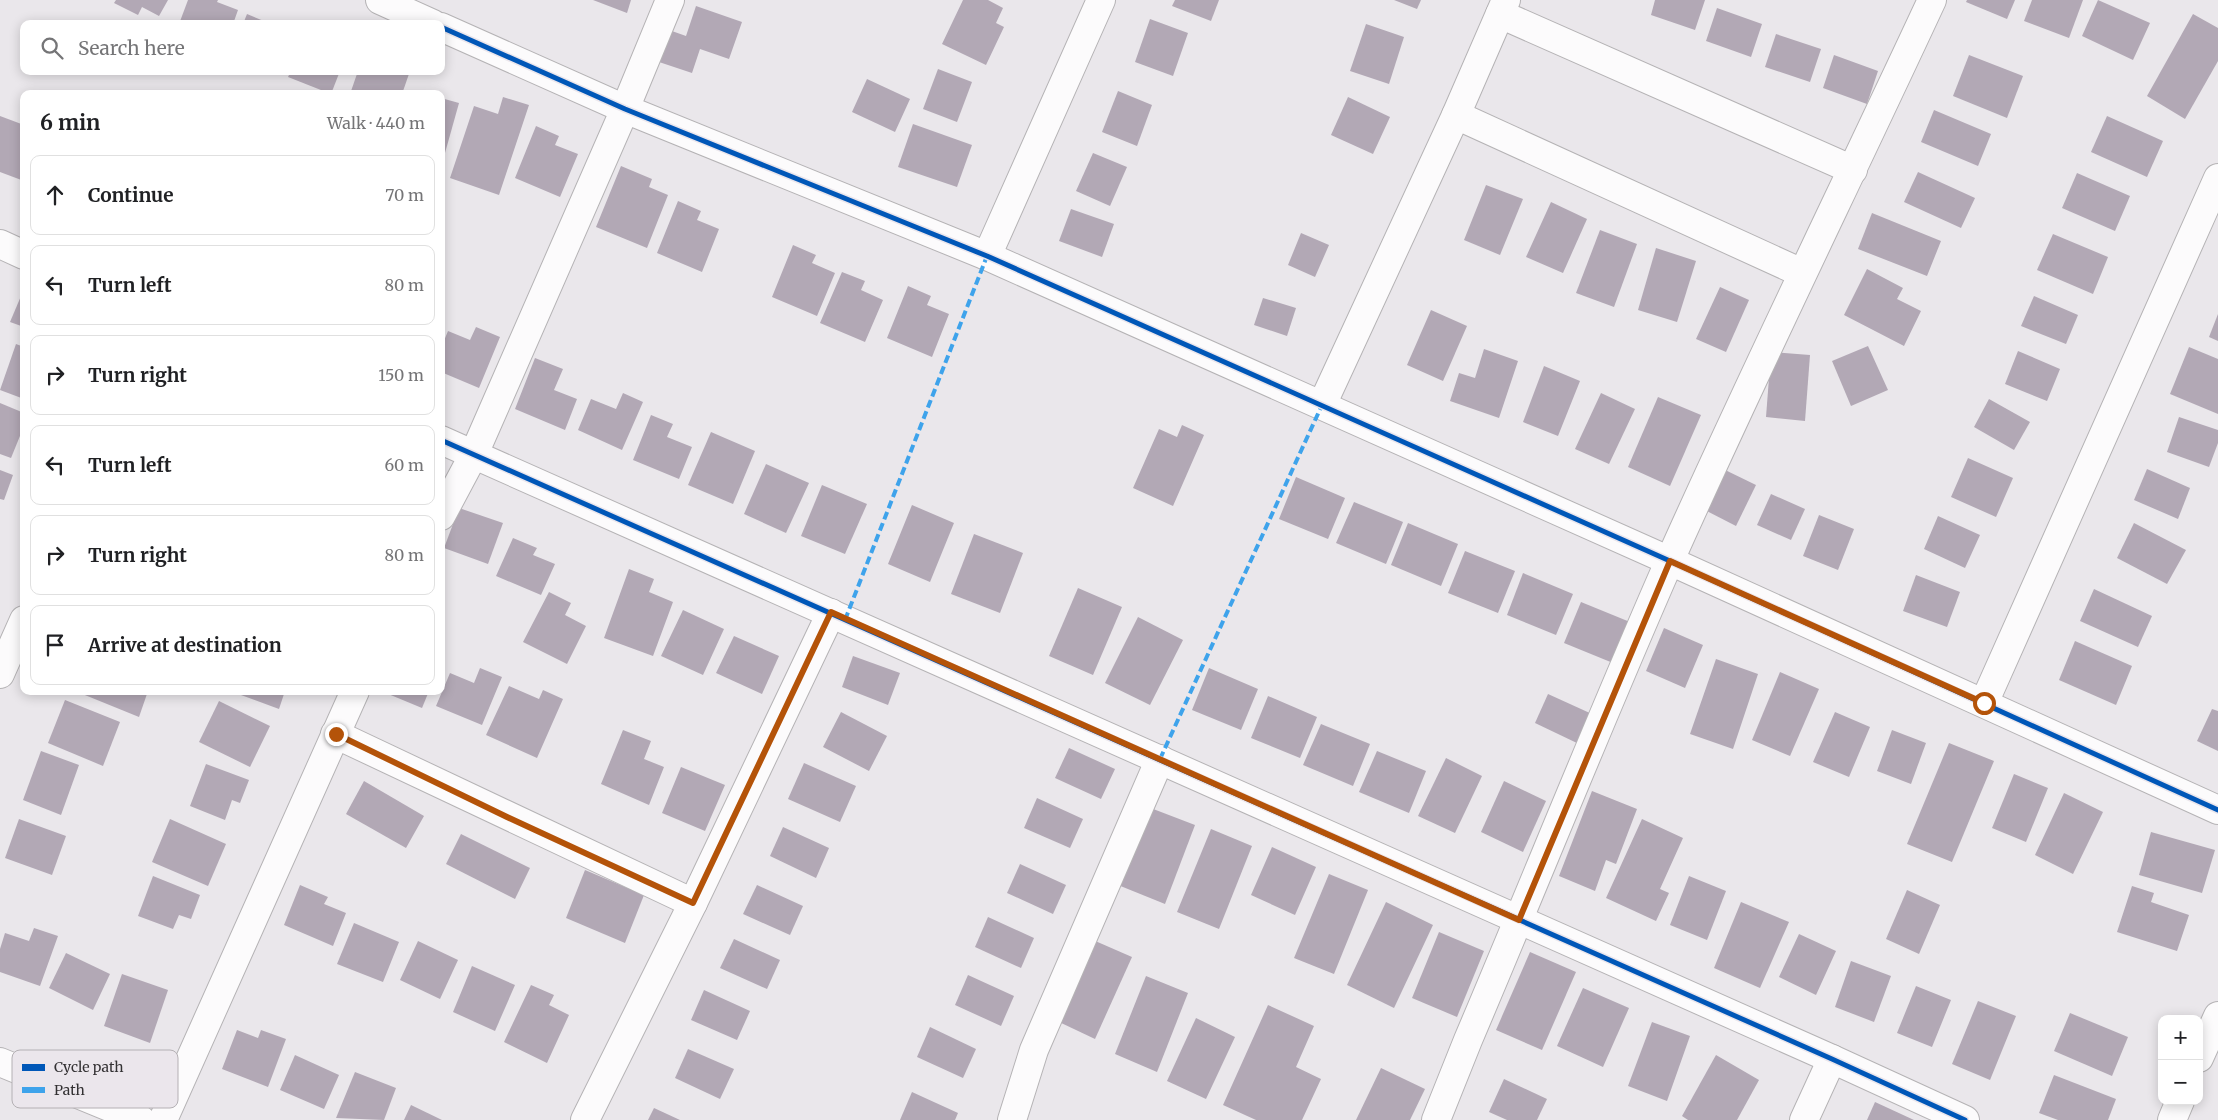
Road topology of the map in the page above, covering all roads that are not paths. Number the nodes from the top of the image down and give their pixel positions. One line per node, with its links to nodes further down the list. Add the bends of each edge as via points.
1 (380, 0): 6 (street)
2 (670, 0): 8 (street)
3 (1101, 0): 14 (street)
4 (1932, 0): 10 (street)
5 (1503, 7): 9 (street); 10 (street)
6 (424, 20)
7 (445, 29): 8 (street)
8 (625, 109): 14 (street); 18 (street)
9 (1456, 116): 15 (street); 16 (street)
10 (1853, 170): 15 (street)
11 (2218, 178): 25 (street)
12 (0, 244): 13 (street)
13 (20, 253)
14 (987, 256): 16 (street)
15 (1802, 273): 20 (street)
16 (1322, 405): 20 (street)
17 (445, 442): 18 (street)
18 (474, 454): 19 (street); 21 (street)
19 (445, 508)
20 (1670, 561): 25 (street); 30 (street)
21 (831, 612): 27 (street); 29 (street)
22 (20, 629): 23 (street)
23 (0, 674)
24 (353, 695): 26 (street)
25 (1984, 703): 28 (street)
26 (336, 734): 29 (street); 36 (street)
27 (1160, 759): 30 (street); 43 (street, via 1034,1050)
28 (2218, 810)
29 (693, 903): 42 (street)
30 (1519, 920): 33 (street); 44 (street)
31 (2218, 1016): 32 (street)
32 (2203, 1049)
33 (1832, 1059): 45 (street); 46 (street)
34 (0, 1062): 35 (street)
35 (12, 1067)
36 (178, 1087)
37 (2178, 1105): 47 (street)
38 (112, 1108): 40 (street)
39 (168, 1108): 41 (street)
40 (141, 1120)
41 (163, 1120)
42 (585, 1120)
43 (1012, 1120)
44 (1436, 1120)
45 (1804, 1120)
46 (1965, 1120)
47 (2172, 1120)

